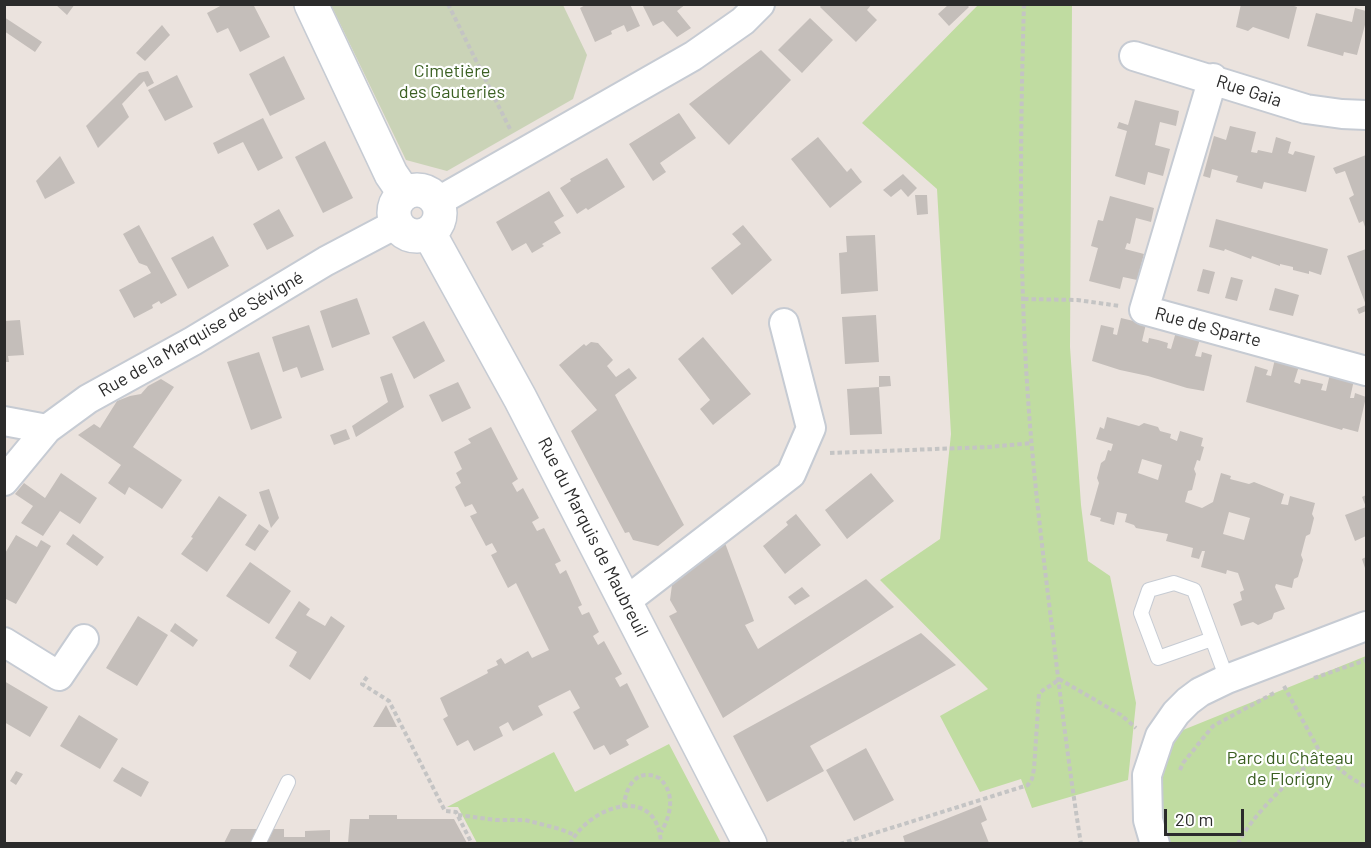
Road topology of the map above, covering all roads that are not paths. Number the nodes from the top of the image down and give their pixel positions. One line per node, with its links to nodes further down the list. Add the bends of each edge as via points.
1 (311, 4): 7 (street, via 383,158)
2 (760, 4): 6 (street, via 693,57)
3 (1134, 56): 4 (street, Rue Gaia)
4 (1213, 78): 5 (street, Rue Gaia, via 1306,109); 10 (street, Rue de Sparte, via 1144,310)
5 (1366, 115)
6 (437, 202): 7 (street, via 426,192 411,190); 8 (street, via 440,216)
7 (400, 209): 8 (street, via 407,234); 12 (street, Rue de la Marquise de Sévigné, via 327,261 88,399)
8 (429, 233): 14 (street, Rue du Marquis de Maubreuil)
9 (784, 323): 14 (street, via 811,428 791,474)
10 (1366, 371)
11 (4, 421): 12 (street)
12 (47, 429): 13 (street, Rue de la Marquise de Sévigné)
13 (4, 481)
14 (626, 601): 22 (street, Rue du Marquis de Maubreuil)
15 (1366, 626): 19 (street)
16 (84, 639): 18 (street, via 59,676)
17 (1212, 639): 17 (lane, via 1194,590 1174,583 1149,590 1141,613 1158,658); 19 (lane)
18 (4, 642)
19 (1227, 680): 23 (street, via 1188,701 1167,725 1156,746 1146,789 1148,820)
20 (288, 782): 21 (lane)
21 (258, 843)
22 (750, 843)
23 (1155, 843)

